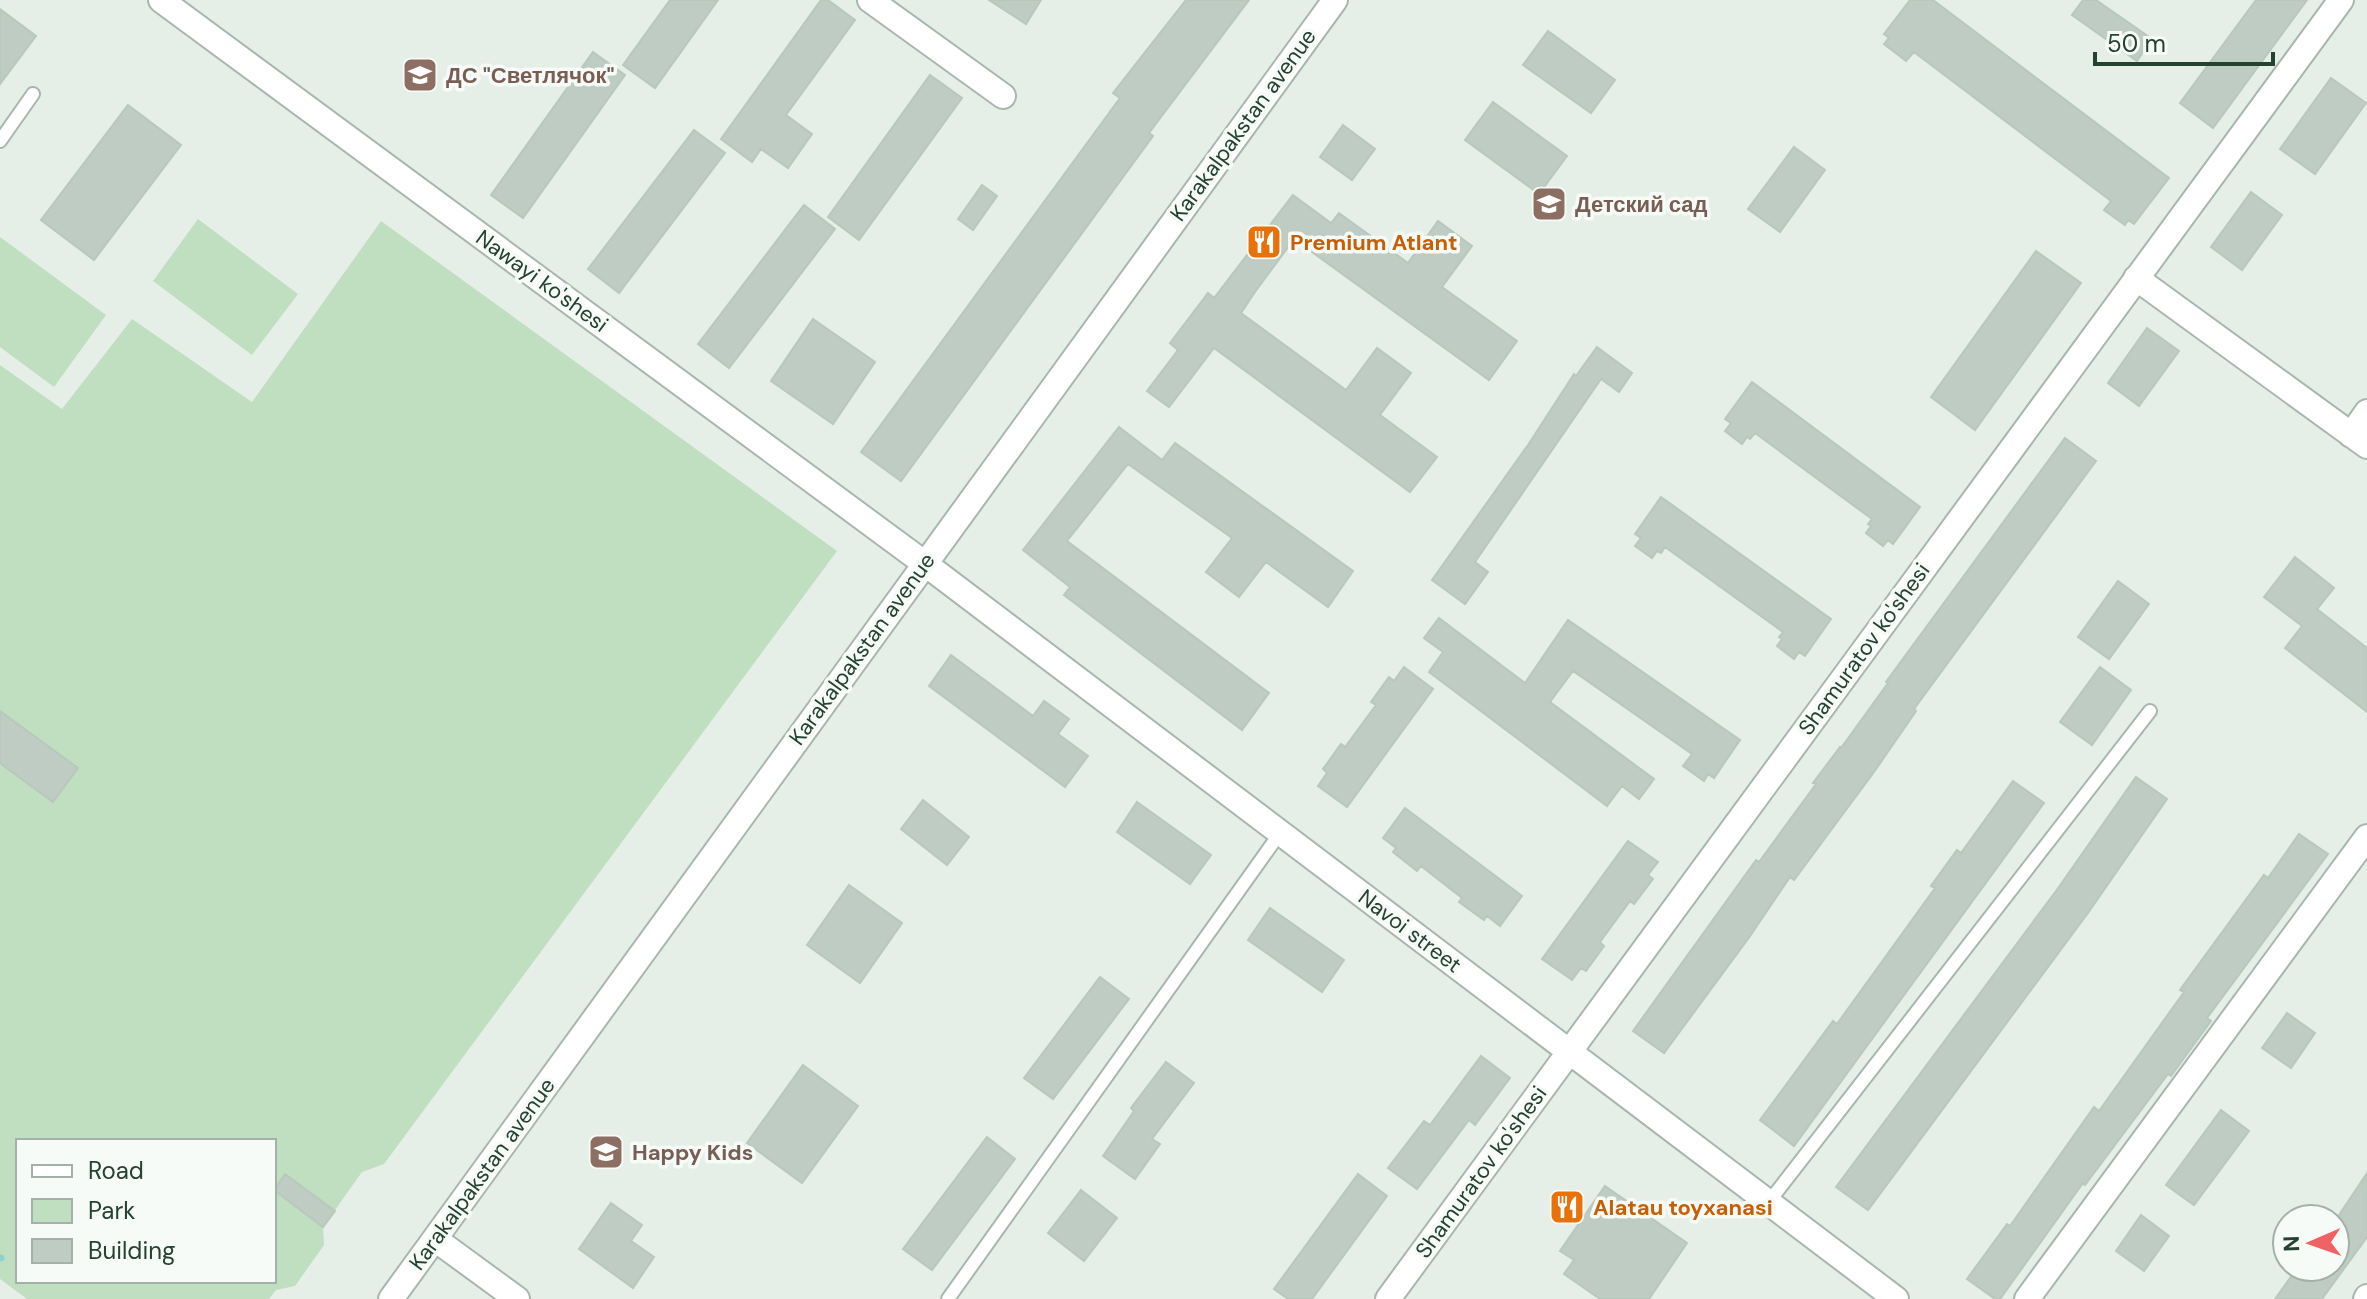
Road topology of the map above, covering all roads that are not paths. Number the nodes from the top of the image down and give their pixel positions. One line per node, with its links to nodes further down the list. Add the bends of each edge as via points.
1 (870, 0): 6 (street)
2 (1335, 0): 11 (street, Karakalpakstan avenue)
3 (2341, 0): 8 (street, Shamuratov ko'shesi)
4 (173, 3): 11 (street, Nawayi ko'shesi)
5 (33, 94): 7 (lane)
6 (1003, 96)
7 (0, 141)
8 (2136, 278): 10 (street); 15 (street, Shamuratov ko'shesi)
9 (2367, 412): 10 (street)
10 (2359, 440)
11 (924, 563): 13 (street, Navoi street); 17 (street, Karakalpakstan avenue)
12 (2150, 711): 16 (lane)
13 (1280, 833): 15 (street, Navoi street); 20 (lane)
14 (2367, 837): 23 (street)
15 (1569, 1052): 16 (street, Navoi street); 21 (street, Shamuratov ko'shesi)
16 (1768, 1203): 22 (street, Navoi street)
17 (435, 1239): 18 (street, Karakalpakstan avenue); 19 (street)
18 (391, 1299)
19 (517, 1299)
20 (948, 1299)
21 (1388, 1299)
22 (1896, 1299)
23 (2027, 1299)

